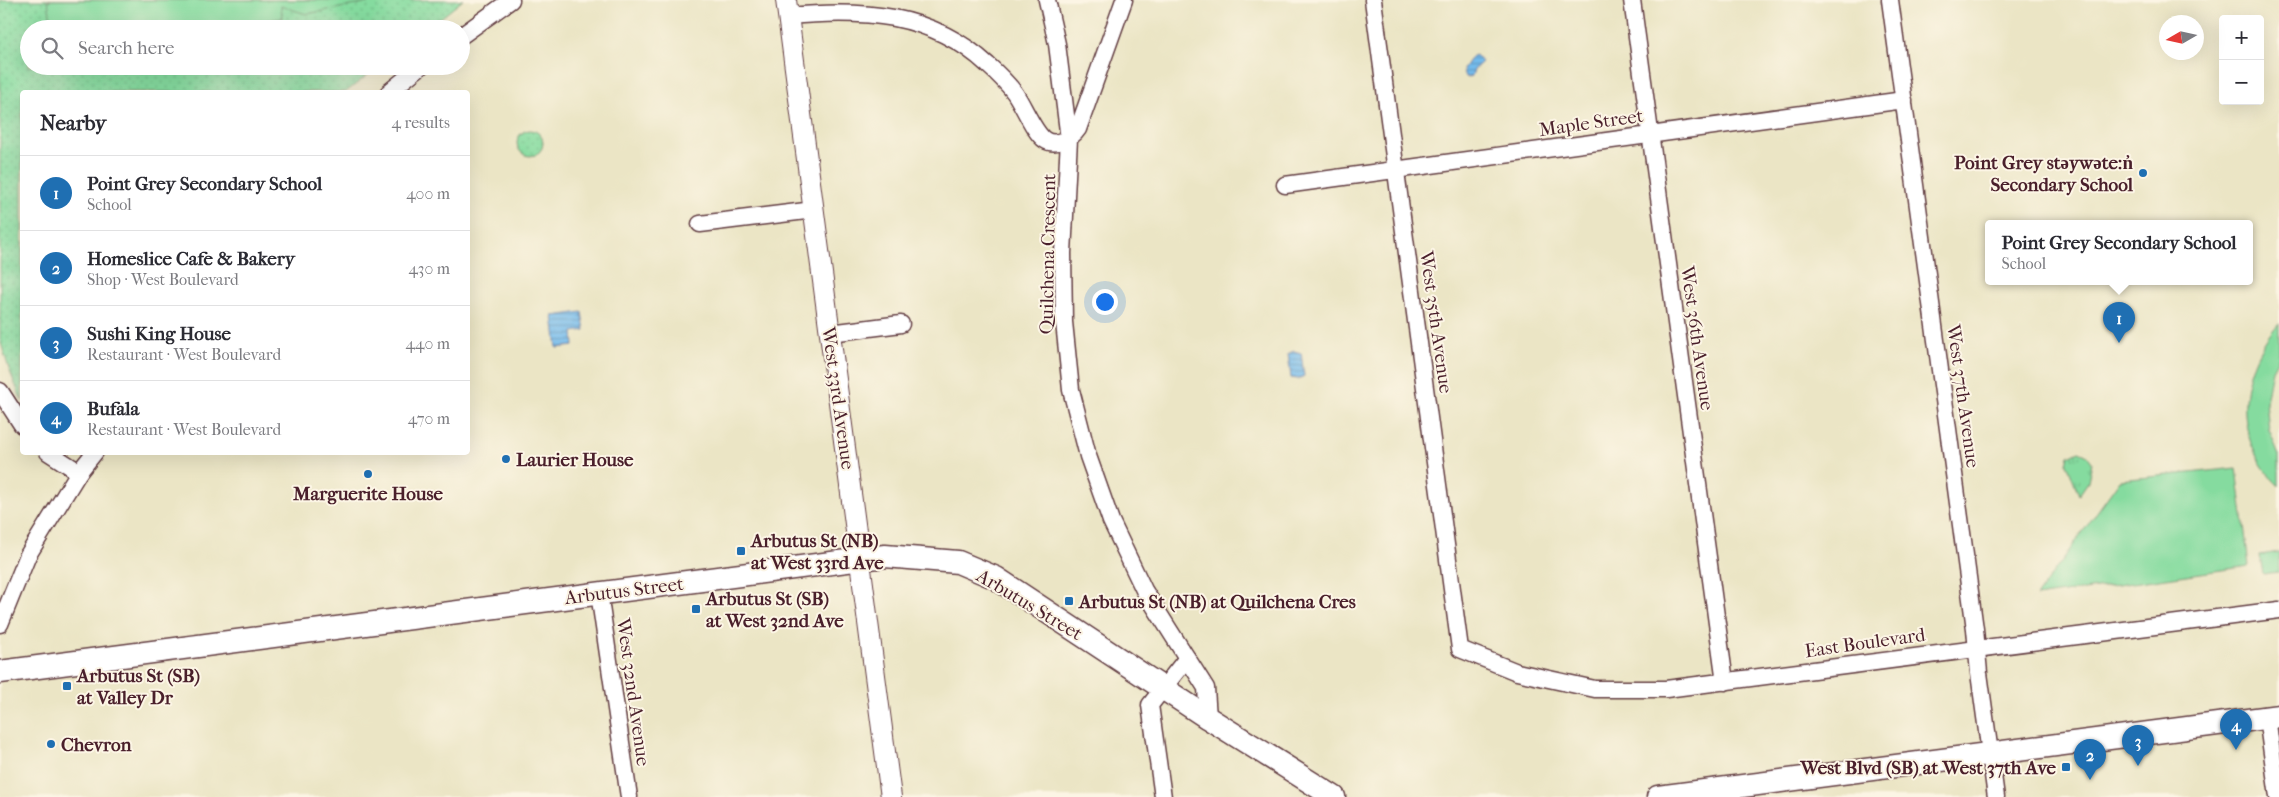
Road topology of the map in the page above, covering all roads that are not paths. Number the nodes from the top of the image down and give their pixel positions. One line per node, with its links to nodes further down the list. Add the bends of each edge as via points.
1 (511, 0): 8 (street)
2 (1047, 0): 13 (street, Quilchena Crescent)
3 (1124, 0): 13 (street, via 1078,129)
4 (1373, 0): 14 (street, West 35th Avenue)
5 (1632, 0): 12 (street, West 36th Avenue)
6 (1890, 0): 11 (street, West 37th Avenue)
7 (787, 8): 13 (street, via 874,13 926,25 960,42 989,65 1014,92 1046,141); 16 (street, West 33rd Avenue)
8 (470, 30)
9 (410, 75): 10 (street)
10 (391, 90)
11 (1904, 100): 12 (street, Maple Street); 29 (street, West 37th Avenue)
12 (1650, 134): 14 (street, Maple Street); 33 (street, West 36th Avenue)
13 (1069, 139): 31 (street, Quilchena Crescent, via 1063,253 1064,322 1071,390 1088,456 1111,521 1144,590)
14 (1396, 169): 15 (street, Maple Street); 30 (street, West 35th Avenue)
15 (1285, 185)
16 (814, 210): 17 (street); 19 (street, West 33rd Avenue)
17 (700, 224)
18 (901, 324): 19 (street)
19 (830, 333): 25 (street, West 33rd Avenue)
20 (0, 391): 21 (street)
21 (20, 422)
22 (53, 455): 24 (street)
23 (92, 455): 24 (street)
24 (79, 472): 28 (street, via 28,555)
25 (860, 560): 26 (main road, Arbutus Street); 34 (main road, Arbutus Street, via 885,556 958,562 996,578); 40 (street, West 33rd Avenue)
26 (599, 593): 32 (main road, Arbutus Street); 39 (street, West 32nd Avenue)
27 (2279, 610): 29 (street, East Boulevard)
28 (0, 624)
29 (1977, 648): 33 (street, East Boulevard); 37 (street, West 37th Avenue)
30 (1460, 649): 33 (street, East Boulevard, via 1517,672 1595,689 1666,689)
31 (1187, 658): 34 (street); 36 (street, Quilchena Crescent, via 1206,688)
32 (0, 672)
33 (1725, 682)
34 (1163, 688): 36 (main road, Arbutus Street); 41 (street, via 1150,705)
35 (2273, 716): 37 (main road); 45 (street)
36 (1208, 718): 42 (main road, Arbutus Street)
37 (1990, 755): 38 (main road); 44 (street, West 37th Avenue)
38 (1712, 793): 43 (main road)
39 (629, 797)
40 (891, 797)
41 (1163, 797)
42 (1334, 797)
43 (1658, 797)
44 (1996, 797)
45 (2278, 797)

